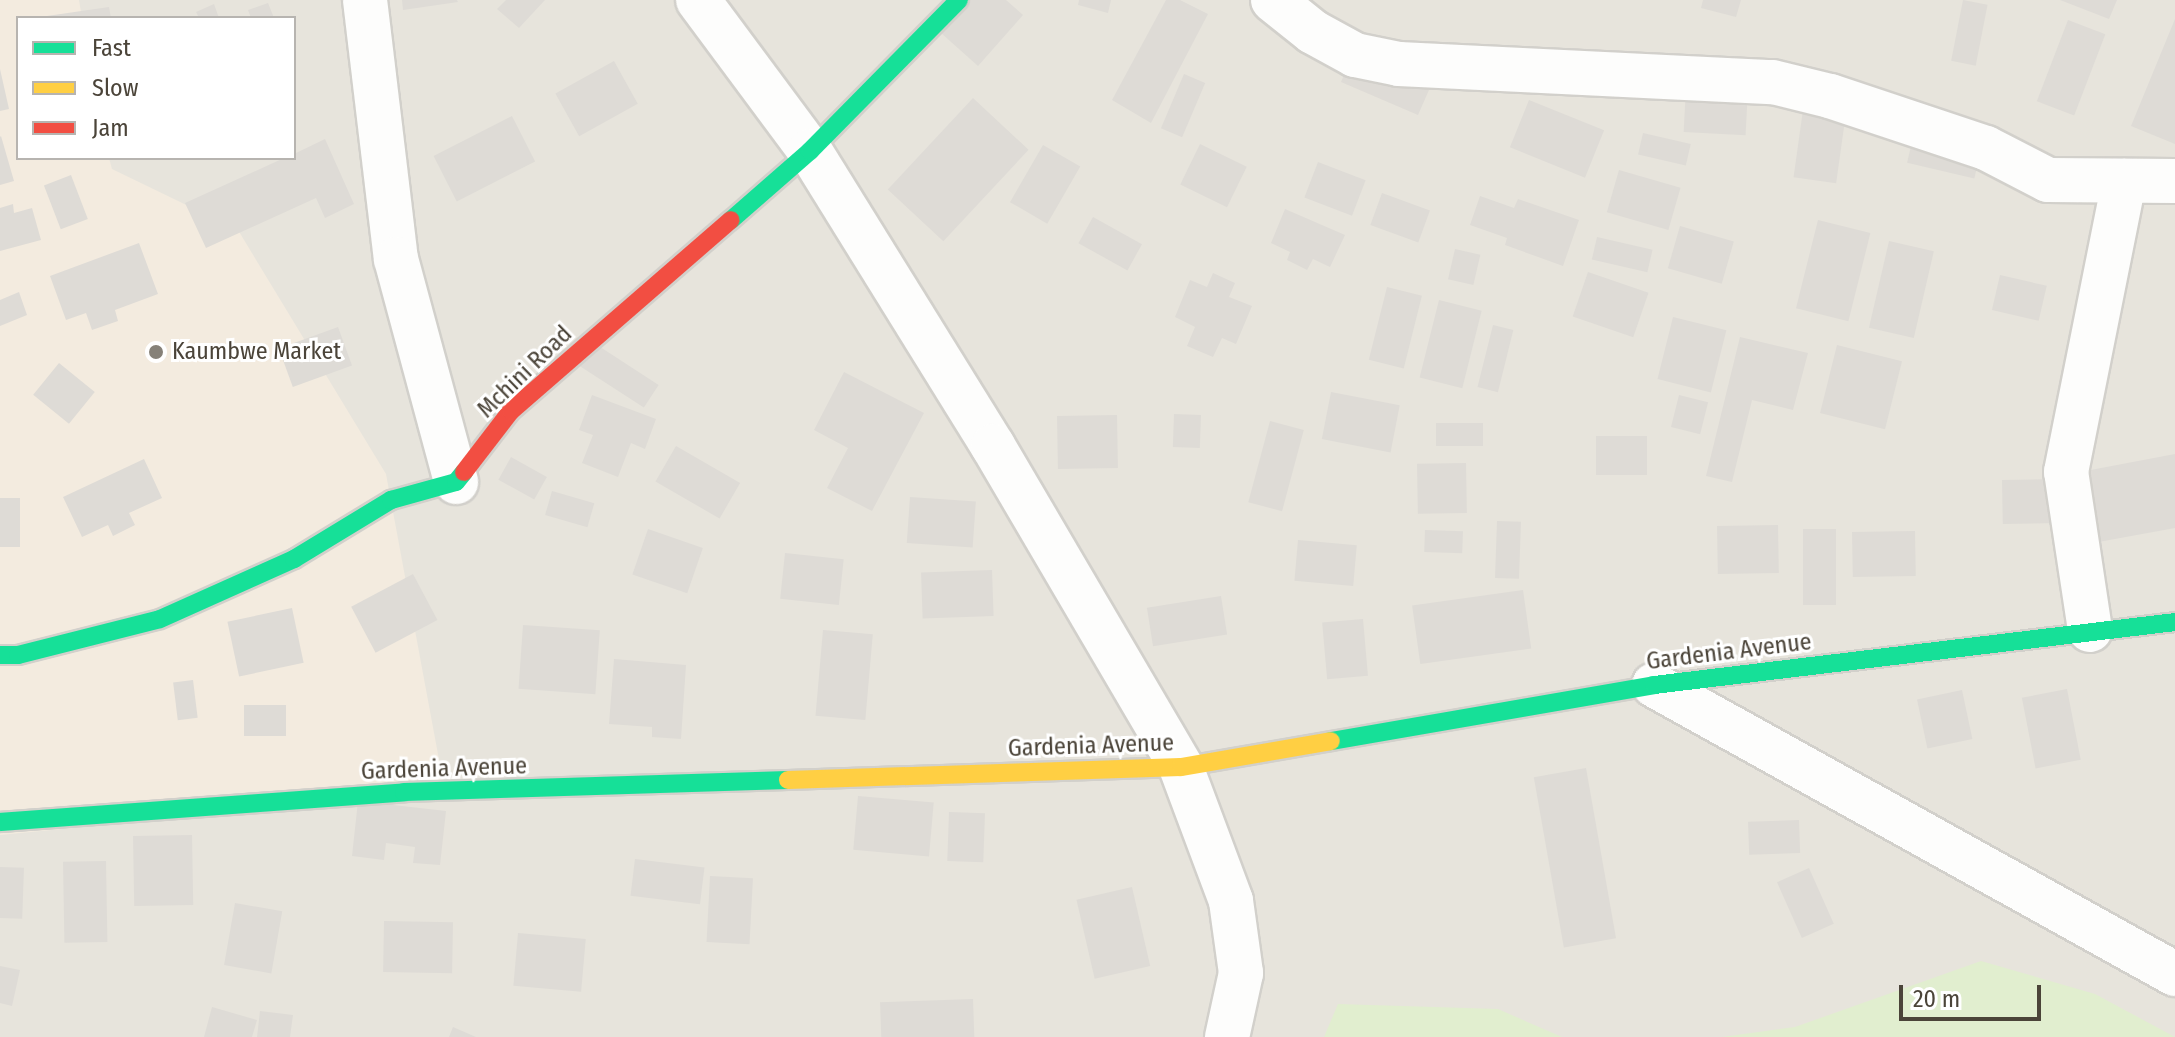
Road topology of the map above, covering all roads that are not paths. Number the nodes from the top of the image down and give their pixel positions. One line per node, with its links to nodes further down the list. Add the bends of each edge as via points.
1 (365, 0): 8 (street, via 396,259)
2 (698, 0): 5 (street)
3 (959, 0): 5 (street, Mchini Road)
4 (1273, 0): 6 (street, via 1313,32 1355,55 1399,64 1773,82 1986,148 2048,180)
5 (810, 151): 8 (street, Mchini Road, via 511,411); 13 (street, via 993,446)
6 (2124, 181): 7 (street); 10 (street, via 2066,472)
7 (2175, 181)
8 (456, 482): 11 (street, via 391,500 294,559 160,619)
9 (2175, 622): 10 (street, Gardenia Avenue)
10 (2090, 630): 12 (street, Gardenia Avenue)
11 (0, 655)
12 (1654, 685): 13 (street, Gardenia Avenue); 15 (street)
13 (1181, 767): 14 (street, Gardenia Avenue, via 404,792); 16 (street, via 1231,901 1241,973)
14 (0, 822)
15 (2175, 974)
16 (1227, 1037)

